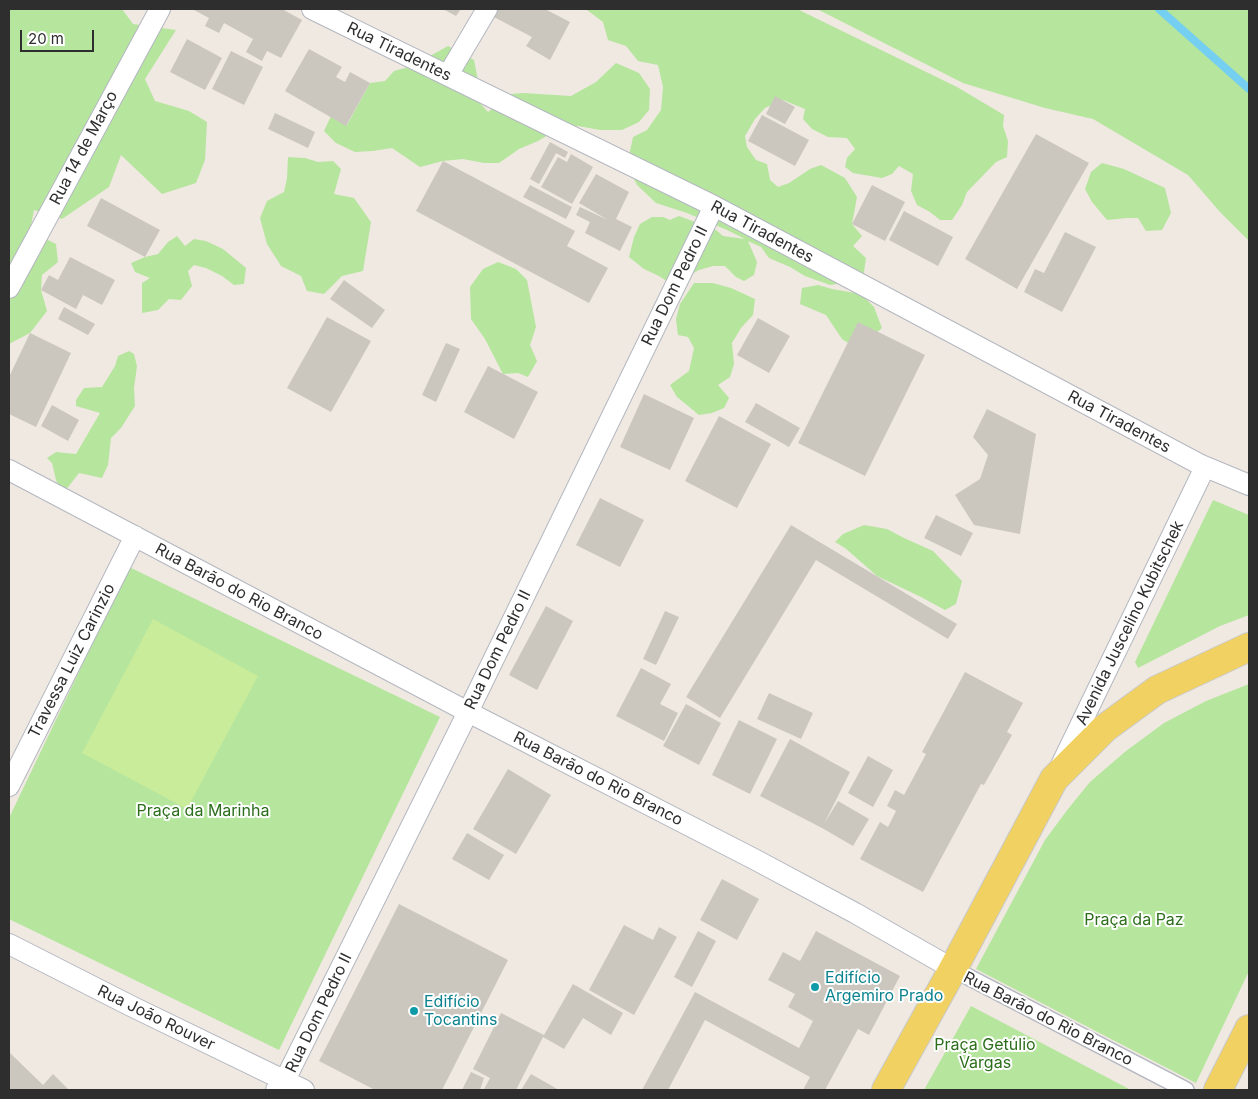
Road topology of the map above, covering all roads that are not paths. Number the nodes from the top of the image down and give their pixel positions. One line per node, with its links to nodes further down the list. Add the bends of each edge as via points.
1 (160, 9): 6 (street, Rua 14 de Março)
2 (312, 9): 4 (street, Rua Tiradentes)
3 (487, 9): 4 (street)
4 (448, 75): 5 (street, Rua Tiradentes)
5 (714, 206): 7 (street, Rua Tiradentes); 12 (street, Rua Dom Pedro II)
6 (9, 288)
7 (1205, 467): 9 (street, Rua Tiradentes); 13 (street, Avenida Juscelino Kubitschek)
8 (9, 470): 10 (street, Rua Barão do Rio Branco)
9 (1249, 486)
10 (134, 536): 12 (street, Rua Barão do Rio Branco); 14 (street, Travessa Luiz Carinzio)
11 (1249, 647): 13 (main road, Avenida Juscelino Kubitschek, via 1157,690 1105,728)
12 (468, 712): 16 (street, Rua Barão do Rio Branco, via 754,859); 18 (street, Rua Dom Pedro II)
13 (1054, 780): 16 (main road, Avenida Juscelino Kubitschek)
14 (9, 786)
15 (9, 944): 18 (street, Rua João Rouver)
16 (953, 969): 20 (main road, Avenida Juscelino Kubitschek); 21 (street, Rua Barão do Rio Branco)
17 (1249, 1029): 22 (main road)
18 (281, 1085): 19 (street, Rua João Rouver)
19 (304, 1090)
20 (886, 1090)
21 (1186, 1090)
22 (1218, 1090)

